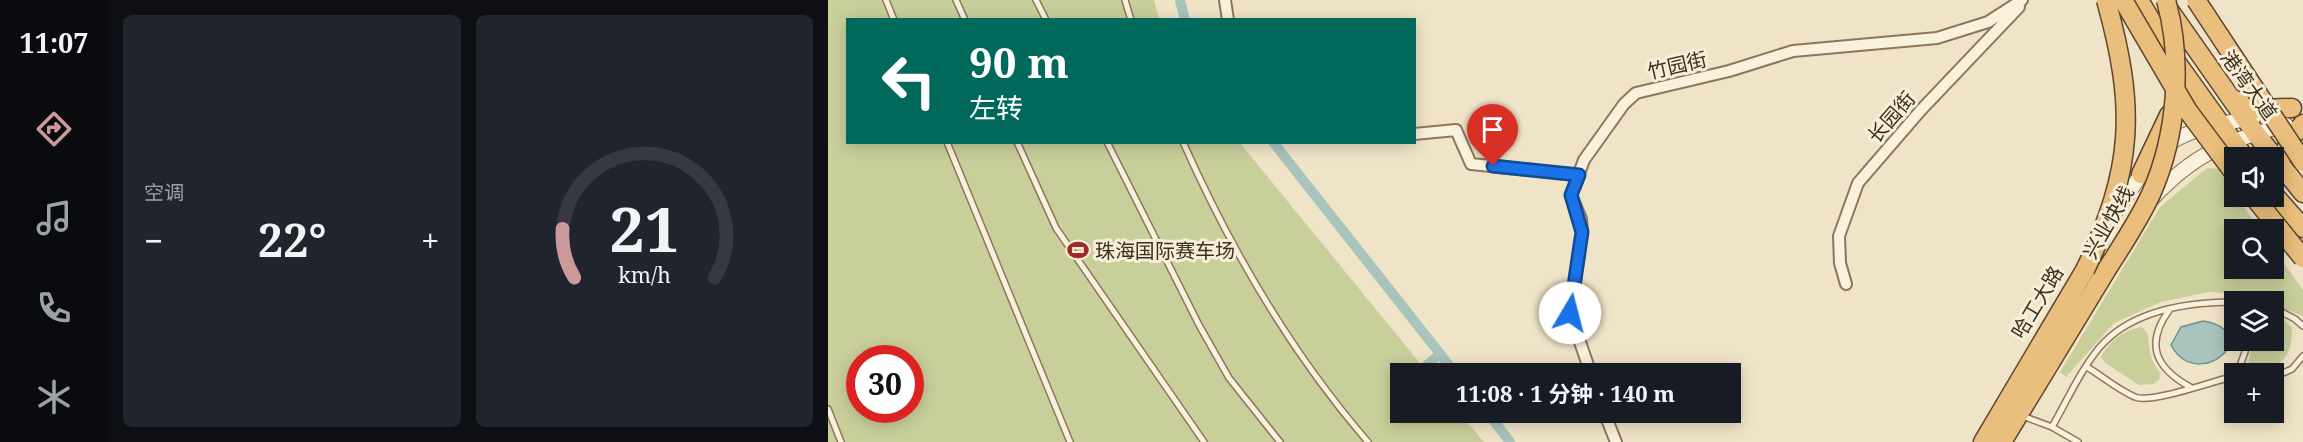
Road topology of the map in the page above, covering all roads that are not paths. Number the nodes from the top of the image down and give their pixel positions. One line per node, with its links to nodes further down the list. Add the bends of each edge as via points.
1 (886, 0): 12 (lane)
2 (956, 0): 13 (lane)
3 (1036, 0): 14 (lane)
4 (1125, 0): 15 (lane)
5 (1226, 0): 16 (street)
6 (2024, 0): 33 (street, 竹园街, via 1988,22 1937,39 1793,51 1636,93 1584,160); 39 (street, 长园街, via 1858,183 1839,236)
7 (2106, 0): 61 (highway, 兴业快线, bridge, via 2120,49 2126,97 2126,140 2117,190 2085,270)
8 (2123, 0): 29 (highway, bridge, via 2188,111)
9 (2139, 0): 17 (highway)
10 (2165, 0): 18 (highway, 港湾大道, via 2178,26); 62 (highway, 兴业快线, bridge, via 2172,33 2175,96 2159,174 2139,219)
11 (2196, 0): 30 (highway, bridge)
12 (893, 18)
13 (964, 18)
14 (1045, 18)
15 (1130, 18)
16 (1228, 18)
17 (2169, 51): 20 (highway); 31 (highway, via 2173,101)
18 (2231, 98): 19 (highway, via 2256,109); 21 (highway, 港湾大道)
19 (2300, 114): 21 (street); 32 (highway, via 2284,155)
20 (2221, 125): 21 (street, 哈工大路); 23 (highway); 31 (street, 哈工大路, via 2168,144)
21 (2251, 127): 23 (street); 32 (highway, 港湾大道)
22 (1416, 134): 33 (street, via 1456,130 1471,164)
23 (2233, 142): 28 (highway); 51 (street, via 2209,150 2191,162 2151,200)
24 (948, 144): 55 (lane)
25 (1018, 144): 56 (lane, via 1056,228)
26 (1108, 144): 57 (lane, via 1229,378)
27 (1184, 144): 58 (lane, via 1249,273 1300,354)
28 (2237, 147)
29 (2224, 159)
30 (2303, 162)
31 (2141, 174): 60 (street, 哈工大路)
32 (2288, 174): 34 (highway, 港湾大道)
33 (1579, 175): 45 (street, 竹园街, via 1571,195 1582,232 1570,313)
34 (2303, 193)
35 (2284, 206): 37 (highway)
36 (2262, 207): 38 (highway, bridge)
37 (2303, 228)
38 (2303, 258)
39 (1846, 284)
40 (2224, 302): 41 (lane)
41 (2171, 308): 46 (lane, via 2120,330 2100,347); 49 (lane, via 2157,327 2156,353 2170,376)
42 (2284, 313): 43 (lane)
43 (2303, 327)
44 (2303, 356): 47 (lane)
45 (1587, 363)
46 (2087, 367): 49 (lane, via 2136,398 2157,399); 53 (lane)
47 (2284, 373)
48 (2224, 378): 49 (lane)
49 (2190, 387)
50 (828, 409): 54 (lane)
51 (2025, 417): 53 (lane); 63 (street)
52 (1608, 423): 59 (street)
53 (2052, 427): 64 (lane)
54 (842, 442)
55 (1070, 442)
56 (1204, 442)
57 (1280, 442)
58 (1368, 442)
59 (1616, 442)
60 (1976, 442)
61 (1983, 442)
62 (2002, 442)
63 (2010, 442)
64 (2078, 442)

